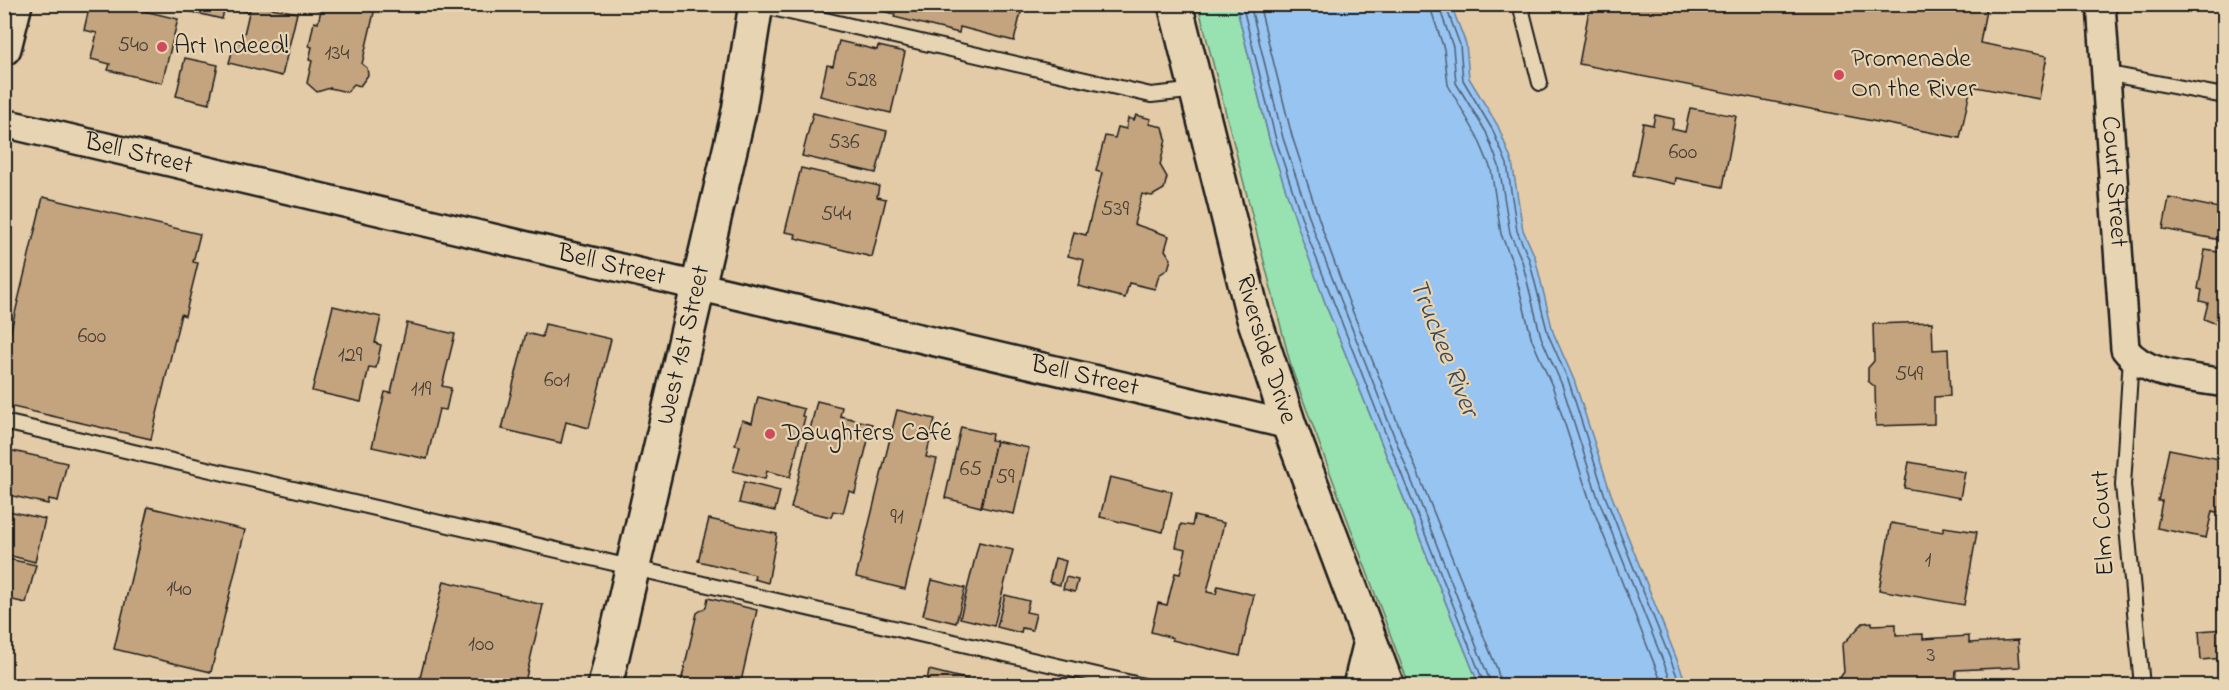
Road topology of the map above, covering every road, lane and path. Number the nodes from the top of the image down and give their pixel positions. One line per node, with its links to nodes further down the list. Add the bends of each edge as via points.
1 (15, 4): 6 (street)
2 (1175, 4): 9 (street, Riverside Drive)
3 (1520, 4): 8 (lane)
4 (2101, 4): 7 (street, Court Street)
5 (756, 5): 9 (lane, via 1150,94); 12 (street, West 1st Street, via 739,111)
6 (4, 48)
7 (2105, 73): 10 (lane); 13 (street, Court Street, via 2122,336)
8 (1540, 83)
9 (1198, 90): 16 (street, Riverside Drive, via 1253,315)
10 (2224, 96)
11 (4, 123): 12 (street, Bell Street)
12 (699, 286): 16 (street, Bell Street); 17 (street, West 1st Street)
13 (2131, 357): 14 (street, via 2156,370); 23 (lane, Elm Court, via 2122,485)
14 (2224, 383)
15 (4, 422): 17 (lane)
16 (1289, 425): 18 (street, Riverside Drive)
17 (632, 567): 19 (street, West 1st Street); 20 (lane)
18 (1369, 637): 21 (street); 22 (street, Riverside Drive)
19 (605, 686)
20 (1144, 686)
21 (1357, 686)
22 (1387, 686)
23 (2142, 686)

